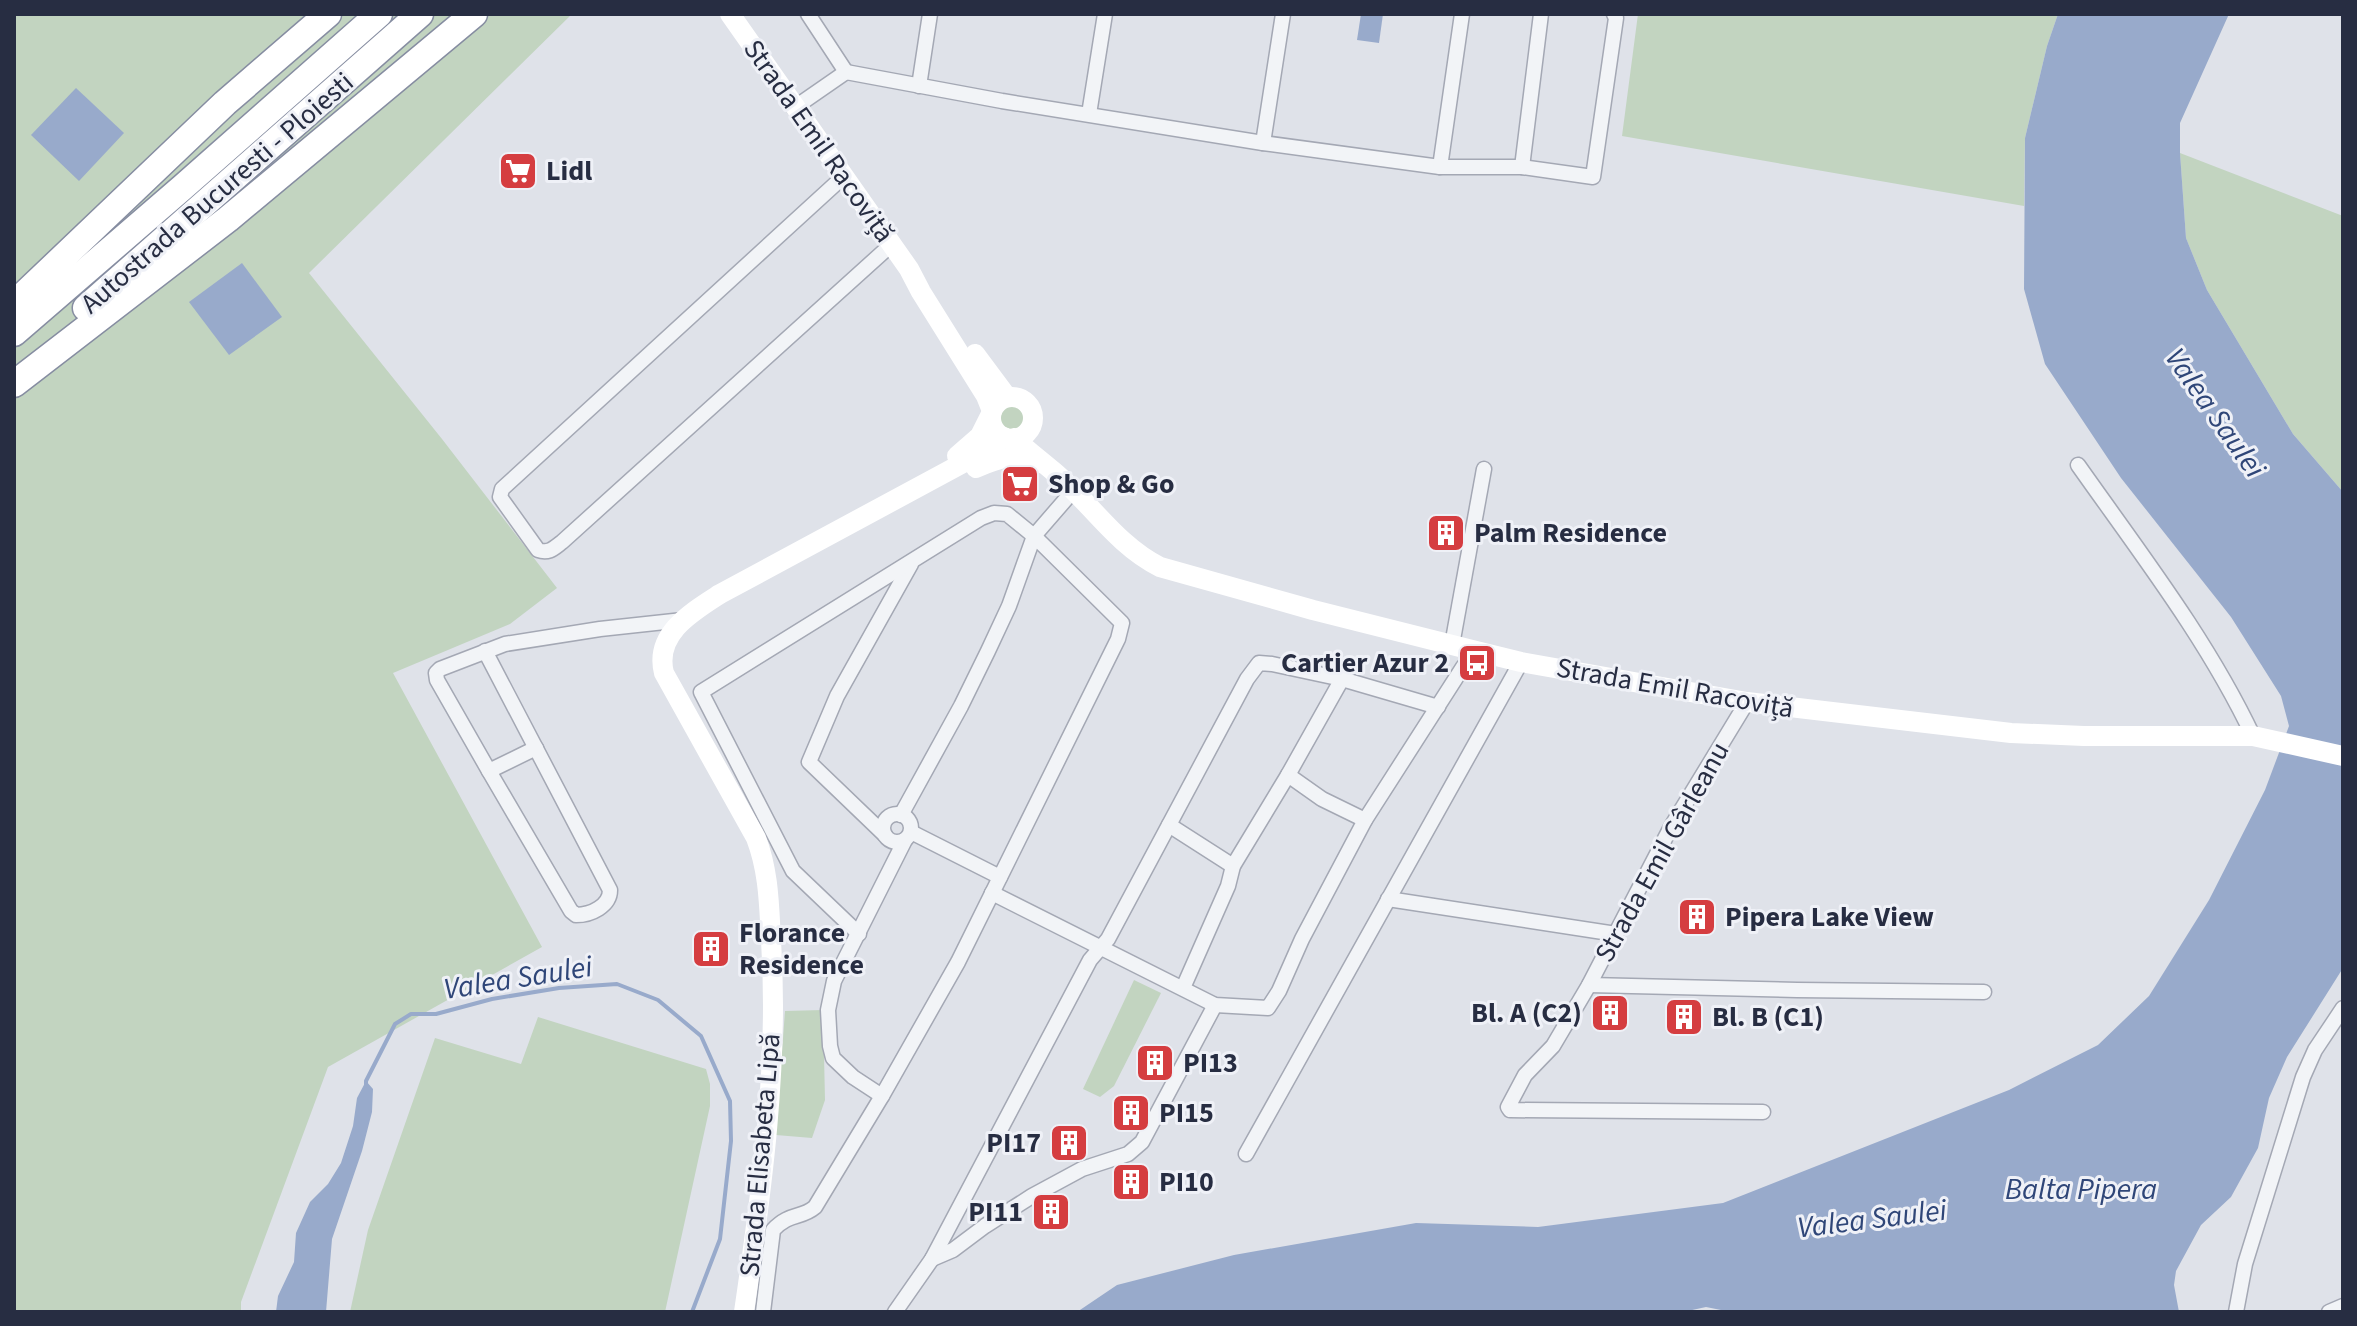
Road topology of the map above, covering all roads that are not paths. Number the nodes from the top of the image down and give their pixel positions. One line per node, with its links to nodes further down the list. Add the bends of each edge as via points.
1 (328, 14): 22 (highway, via 225,103)
2 (379, 14): 23 (highway, Autostrada Bucuresti - Ploiesti)
3 (420, 14): 24 (highway, Autostrada Bucuresti - Ploiesti)
4 (474, 14): 25 (highway, via 218,227)
5 (730, 14): 15 (street, Strada Emil Racoviță)
6 (808, 14): 13 (street)
7 (930, 14): 14 (street)
8 (1105, 14): 16 (street)
9 (1283, 14): 17 (street)
10 (1462, 14): 18 (street)
11 (1541, 14): 19 (street)
12 (1614, 14): 19 (street, via 1593,177)
13 (842, 74): 14 (street); 15 (street)
14 (919, 86): 16 (street)
15 (794, 108): 20 (street, Strada Emil Racoviță)
16 (1089, 114): 17 (street)
17 (1263, 143): 18 (street)
18 (1440, 167): 19 (street)
19 (1522, 167)
20 (843, 177): 21 (street, Strada Emil Racoviță); 21 (street, via 502,489 500,497 538,550 550,551 562,542)
21 (892, 244): 26 (street, Strada Emil Racoviță, via 929,289)
22 (14, 304)
23 (14, 333)
24 (14, 371)
25 (14, 384)
26 (997, 407): 27 (street, Strada Emil Racoviță, via 994,428); 27 (street, Strada Emil Racoviță, via 1020,398 1029,407 1032,419); 32 (street, Strada Elisabeta Lipă, via 966,449 881,497)
27 (1015, 435): 29 (street, Strada Emil Racoviță, via 1047,457); 32 (street, Strada Elisabeta Lipă)
28 (2078, 465): 43 (street, via 2172,598)
29 (1047, 467): 31 (street, Strada Emil Racoviță); 32 (street, via 1020,457 998,458 878,516)
30 (1484, 469): 36 (street)
31 (1073, 491): 33 (street); 36 (street, Strada Emil Racoviță, via 1125,544 1160,567)
32 (867, 513): 35 (street, Strada Elisabeta Lipă)
33 (1034, 536): 34 (street, via 1007,514 994,513); 48 (street, via 981,665); 54 (street, via 1122,623)
34 (913, 560): 51 (street, via 837,696 809,762); 57 (street, via 701,692 793,871)
35 (683, 620): 37 (street); 70 (street, Strada Elisabeta Lipă, via 664,647 664,673 756,838 768,877 774,976 771,1099)
36 (1452, 645): 38 (street, Strada Emil Racoviță)
37 (485, 651): 44 (street); 46 (street, via 436,673)
38 (1476, 651): 39 (street, Strada Emil Racoviță); 42 (street)
39 (1521, 662): 41 (street, Strada Emil Racoviță); 56 (street)
40 (1342, 679): 42 (street); 47 (street); 50 (street, via 1259,663)
41 (1747, 702): 43 (street, Strada Emil Racoviță, via 2011,733); 58 (street, Strada Emil Gârleanu, via 1671,827)
42 (1438, 707): 49 (street)
43 (2253, 736): 45 (street, Strada Emil Racoviță)
44 (536, 748): 46 (street); 46 (street, via 610,890 606,904 583,915 571,911)
45 (2343, 756)
46 (489, 771)
47 (1288, 775): 49 (street); 53 (street)
48 (901, 815): 51 (street, via 888,818); 52 (street, via 910,823)
49 (1365, 820): 63 (street, via 1268,1008)
50 (1169, 825): 53 (street); 59 (street)
51 (885, 835): 52 (street, via 896,842)
52 (908, 836): 54 (street); 57 (street)
53 (1233, 866): 61 (street)
54 (1000, 877): 55 (street)
55 (992, 893): 59 (street); 65 (street)
56 (1388, 899): 58 (street); 67 (street)
57 (859, 934): 65 (street, via 834,981 828,1010 830,1046 844,1069)
58 (1616, 934): 60 (street, Strada Emil Gârleanu)
59 (1100, 947): 61 (street); 68 (street)
60 (1589, 985): 62 (street); 66 (street, Strada Emil Gârleanu, via 1553,1046 1525,1075 1510,1110)
61 (1183, 988): 63 (street)
62 (1984, 992)
63 (1215, 1005): 68 (street, via 1142,1142 1128,1154 1082,1169 1032,1196)
64 (2343, 1008): 73 (street, via 2303,1077 2245,1264)
65 (882, 1096): 71 (street, via 815,1207 789,1216 773,1230)
66 (1763, 1112)
67 (1246, 1154)
68 (932, 1259): 72 (street)
69 (2343, 1306): 74 (street)
70 (744, 1312)
71 (763, 1312)
72 (895, 1312)
73 (2236, 1312)
74 (2329, 1312)

